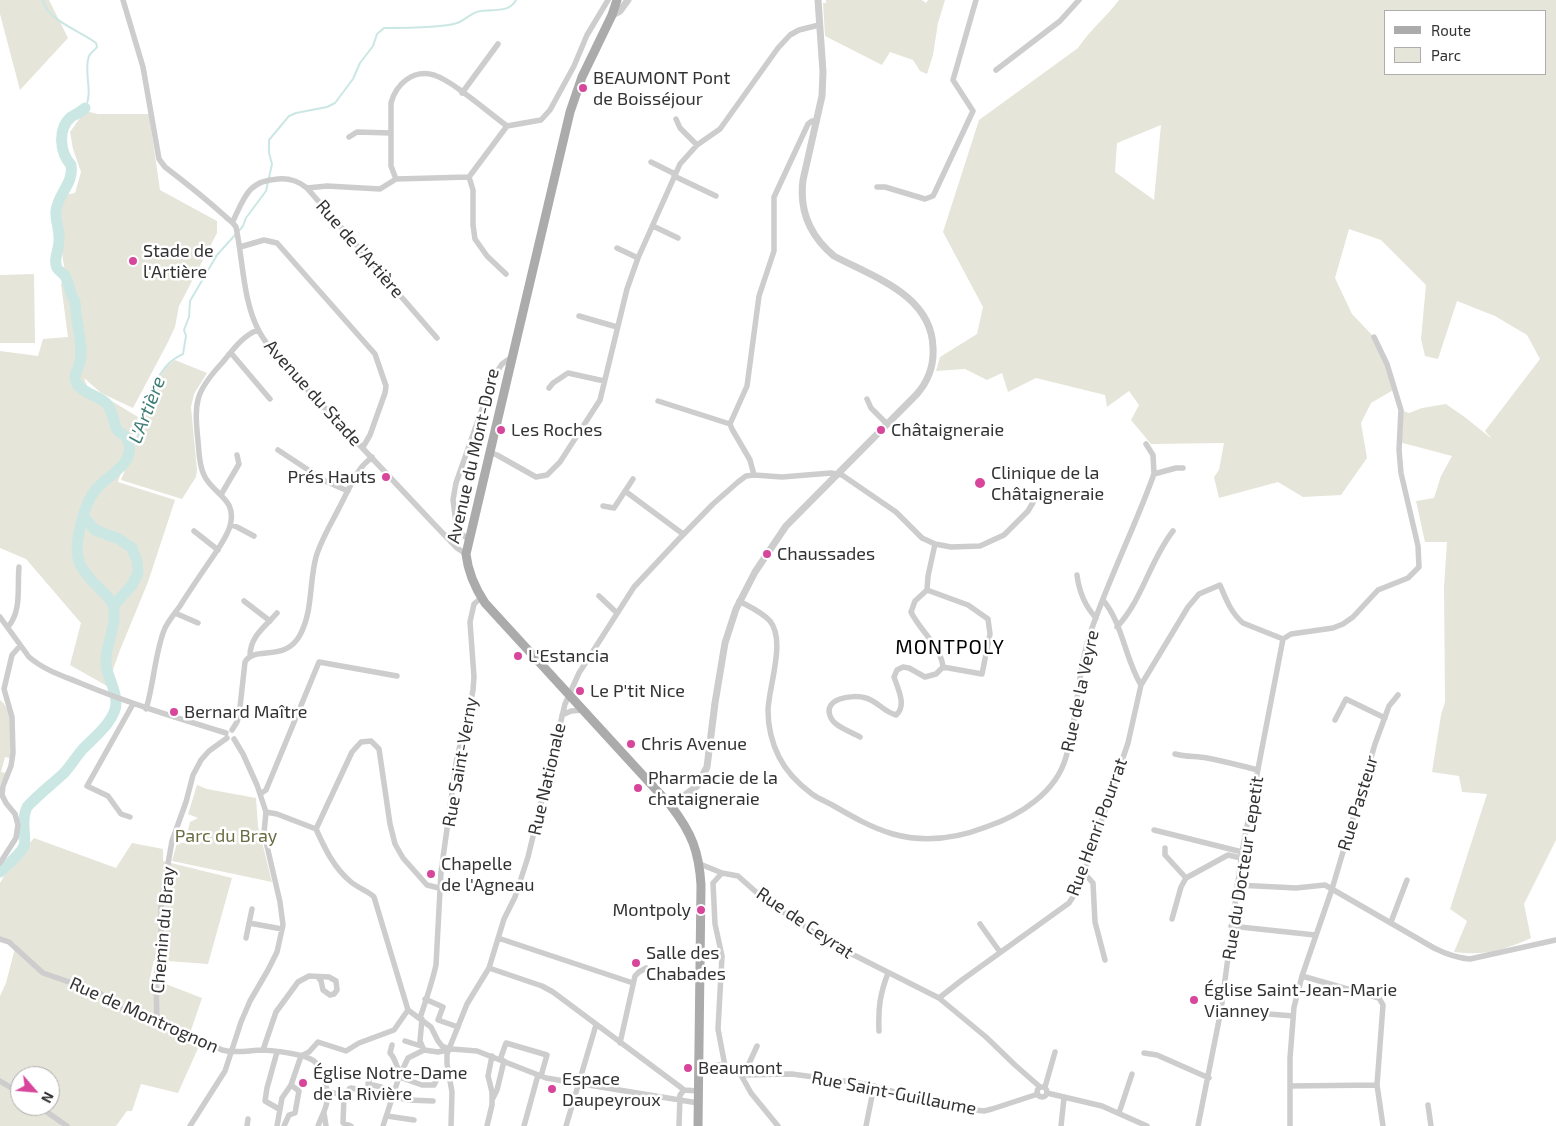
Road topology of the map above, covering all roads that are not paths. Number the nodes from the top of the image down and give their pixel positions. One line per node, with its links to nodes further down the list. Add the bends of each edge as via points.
1 (123, 0): 26 (street, Avenue du Stade, via 143,68 160,162)
2 (608, 0): 15 (street, via 550,110 541,120)
3 (617, 0): 8 (main road, Avenue du Mont-Dore)
4 (628, 0): 8 (street, via 620,11)
5 (818, 0): 9 (street)
6 (976, 0): 23 (street, via 952,80 974,111 935,192 925,199)
7 (1079, 0): 11 (street, via 1060,20)
8 (612, 15): 39 (main road, Avenue du Mont-Dore, via 582,77 570,112)
9 (819, 25): 14 (street, via 823,84); 18 (street, via 790,35 720,129)
10 (498, 44): 12 (street)
11 (996, 70)
12 (462, 93): 15 (street); 16 (street, via 433,75 412,75 393,94)
13 (676, 119): 18 (street, via 680,128)
14 (817, 121): 45 (street, via 808,124 774,197 774,251 759,296 747,386); 46 (street, via 802,192 808,226 819,243 834,256 910,298 924,316 932,337 933,359 926,381)
15 (507, 126): 21 (street)
16 (391, 133): 17 (street, via 356,132); 22 (street, via 391,166)
17 (349, 137)
18 (697, 145): 20 (street)
19 (651, 162): 20 (street)
20 (675, 175): 25 (street); 27 (street)
21 (469, 178): 22 (street); 32 (street, via 473,190 475,239)
22 (396, 179): 24 (street, via 380,189)
23 (877, 187)
24 (307, 188): 26 (street, Rue de l'Artière, via 293,179 263,180 249,191); 37 (street, Rue de l'Artière)
25 (716, 196)
26 (233, 221): 29 (street, Avenue du Stade)
27 (653, 226): 28 (street); 31 (street)
28 (678, 238)
29 (240, 247): 35 (street, Avenue du Stade, via 250,308); 48 (street, via 264,240 277,243 372,349 386,394)
30 (617, 248): 31 (street)
31 (638, 258): 34 (street)
32 (506, 274)
33 (580, 316): 34 (street)
34 (617, 327): 40 (street)
35 (258, 330): 38 (street, via 246,336); 48 (street, Avenue du Stade, via 274,354)
36 (1374, 336): 89 (street, via 1387,364 1401,410 1401,473 1418,546 1419,567 1408,578 1378,590 1343,624 1291,634)
37 (437, 338)
38 (231, 353): 42 (street); 60 (street, via 202,387 195,411 204,475)
39 (512, 357): 50 (main road, Avenue du Mont-Dore); 68 (street, via 502,364 493,378 456,483 453,500 457,530)
40 (604, 381): 41 (street, via 568,373); 50 (street, via 600,400 560,462 547,475 536,477)
41 (549, 388)
42 (270, 399)
43 (867, 399): 46 (street)
44 (658, 401): 45 (street)
45 (730, 424): 56 (street, via 750,460)
46 (887, 424): 54 (street)
47 (1146, 444): 55 (street, via 1152,455)
48 (363, 447): 52 (street, Avenue du Stade)
49 (278, 450): 59 (street)
50 (489, 452): 68 (main road, Avenue du Mont-Dore)
51 (237, 455): 60 (street, via 238,464)
52 (372, 457): 59 (street, via 360,469); 71 (street, Avenue du Stade)
53 (1183, 468): 55 (street)
54 (838, 474): 56 (street); 69 (street, via 889,506 922,538); 79 (street, via 786,526)
55 (1154, 474): 77 (street, Rue de la Veyre)
56 (754, 475): 66 (street, Rue Nationale, via 738,482)
57 (633, 479): 58 (street)
58 (625, 491): 62 (street, via 614,508); 66 (street)
59 (348, 492): 91 (street, via 316,556 311,598 300,636 280,652)
60 (222, 494): 63 (street, via 230,507)
61 (1036, 494): 69 (street, via 1028,511 995,540 963,548)
62 (602, 506)
63 (230, 525): 67 (street); 70 (street)
64 (194, 531): 70 (street)
65 (1173, 531): 88 (street)
66 (683, 534): 82 (street, Rue Nationale, via 634,587)
67 (254, 536)
68 (468, 540): 71 (main road, Avenue du Mont-Dore)
69 (935, 544): 74 (street)
70 (218, 550): 80 (street)
71 (466, 554): 76 (main road, Avenue du Mont-Dore, via 468,569)
72 (19, 567): 87 (street, via 16,610)
73 (1077, 575): 84 (street, via 1089,609)
74 (927, 590): 92 (street, via 915,601 911,612 942,656); 92 (street, via 968,606 988,619 990,634 982,674)
75 (599, 596): 82 (street)
76 (481, 598): 96 (main road, Avenue du Mont-Dore); 126 (street, Rue Saint-Verny, via 474,604 470,622 473,690 457,757)
77 (1103, 600): 84 (street, Rue de la Veyre); 88 (street, via 1111,609)
78 (244, 601): 85 (street)
79 (740, 601): 84 (street, Rue de la Veyre, via 762,613 776,633 778,646 768,710 772,740 789,772 812,794 864,822 886,832 927,840 968,834 1006,820 1036,801 1055,780 1066,758 1086,649); 110 (street, via 725,643 707,767 697,786)
80 (175, 613): 86 (street); 98 (street, via 161,640)
81 (277, 613): 85 (street)
82 (618, 613): 96 (street, Rue Nationale, via 579,673)
83 (0, 617): 87 (street)
84 (1096, 618)
85 (270, 621): 91 (street, via 254,638)
86 (198, 623)
87 (8, 627): 90 (street)
88 (1117, 627): 94 (street)
89 (1283, 639): 94 (street, Rue Henri Pourrat, via 1238,619 1220,585 1199,594 1188,607); 106 (street, Rue du Docteur Lepetit)
90 (20, 646): 97 (street, via 45,668); 107 (street, via 12,655 4,688 13,725 13,753)
91 (250, 656): 103 (street, via 245,662 237,722)
92 (943, 667): 104 (street, via 936,674 925,677 909,668 898,670 894,677 902,705 896,715 867,698 843,697 835,702 830,710 832,719)
93 (397, 676): 108 (street, via 319,662 266,790)
94 (1141, 686): 120 (street, Rue Henri Pourrat, via 1128,743)
95 (1398, 695): 101 (street, Rue Pasteur)
96 (569, 696): 99 (main road, Avenue du Mont-Dore); 100 (street, Rue Nationale)
97 (133, 704): 98 (street); 112 (street, via 87,786 108,796 121,814)
98 (146, 709): 103 (street)
99 (583, 710): 100 (street, Rue Nationale); 110 (main road, Avenue du Mont-Dore)
100 (562, 715): 137 (street, Rue Nationale, via 528,857 516,897)
101 (1385, 718): 102 (street, via 1346,699); 127 (street, Rue Pasteur)
102 (1335, 720)
103 (230, 735): 108 (street, via 243,754); 155 (street, Chemin du Bray, via 209,751 193,774 172,841 161,904)
104 (860, 737)
105 (1175, 754): 106 (street, via 1210,758)
106 (1258, 770): 116 (street, Rue du Docteur Lepetit)
107 (1, 790): 109 (street)
108 (260, 794): 111 (street)
109 (2, 799): 117 (street, via 18,818 18,825 16,838)
110 (672, 806): 118 (main road, Avenue du Mont-Dore, via 693,839)
111 (266, 812): 113 (street); 134 (street, via 264,833 280,902)
112 (130, 817)
113 (316, 829): 126 (street, via 352,752 361,742 371,742 379,749 395,844 427,884); 150 (street, via 336,867 352,883 374,897)
114 (1154, 830): 116 (street)
115 (1165, 848): 121 (street, via 1165,855)
116 (1242, 855): 121 (street, via 1228,855); 125 (street, Rue du Docteur Lepetit)
117 (0, 863)
118 (700, 864): 119 (street, Rue de Ceyrat); 124 (main road, Avenue du Mont-Dore)
119 (722, 873): 123 (street); 144 (street, Rue de Ceyrat, via 738,876 765,900 830,943)
120 (1084, 873): 140 (street, Rue Henri Pourrat, via 1069,903); 141 (street, via 1093,883 1095,922)
121 (1186, 878): 129 (street)
122 (1407, 880): 130 (street)
123 (713, 883): 124 (street); 174 (street, via 715,924 722,956 718,1029)
124 (701, 885): 175 (main road, Avenue du Mont-Dore)
125 (1237, 885): 127 (street, via 1296,888 1325,885); 133 (street, Rue du Docteur Lepetit)
126 (439, 888): 149 (street, Rue Saint-Verny, via 436,966)
127 (1332, 889): 130 (street); 135 (street, Rue Pasteur)
128 (252, 909): 131 (street)
129 (1172, 918)
130 (1391, 922): 139 (street, via 1434,948 1460,958 1480,957)
131 (249, 923): 134 (street); 136 (street)
132 (980, 924): 140 (street)
133 (1231, 926): 135 (street); 151 (street, Rue du Docteur Lepetit)
134 (282, 930): 167 (street, via 277,952 250,1001)
135 (1315, 935): 145 (street, Rue Pasteur)
136 (246, 938)
137 (498, 938): 142 (street, Rue Nationale); 147 (street)
138 (0, 939): 155 (street, Rue de Montrognon, via 9,942 43,973 98,992 124,1010)
139 (1556, 940)
140 (1000, 952): 148 (street, Rue Henri Pourrat)
141 (1105, 960)
142 (489, 968): 156 (street, via 542,986); 157 (street, Rue Nationale, via 471,996)
143 (646, 968): 147 (street, via 635,976)
144 (888, 973): 148 (street, Rue de Ceyrat); 159 (street, via 880,994)
145 (1302, 976): 152 (street, Rue Pasteur); 185 (street, via 1379,998 1383,1005)
146 (318, 977): 166 (street, via 303,978 284,1000 274,1016)
147 (633, 983): 161 (street)
148 (939, 998): 189 (street, Rue de Ceyrat)
149 (425, 999): 153 (street, Rue Saint-Verny); 154 (street, via 443,1007)
150 (408, 1010): 153 (street); 171 (street, via 394,1030 346,1051 318,1042)
151 (1221, 1010): 152 (street); 181 (street, Rue du Docteur Lepetit)
152 (1293, 1016): 187 (street, Rue Pasteur)
153 (421, 1018): 158 (street); 164 (street, Rue Saint-Verny)
154 (438, 1020): 157 (street); 158 (street)
155 (157, 1021): 167 (street, Rue de Montrognon)
156 (596, 1025): 161 (street); 183 (street)
157 (458, 1026): 165 (street, Rue Nationale)
158 (432, 1028): 165 (street, via 442,1046)
159 (879, 1031)
160 (405, 1041): 164 (street)
161 (620, 1043): 188 (street)
162 (392, 1045): 178 (street, via 390,1053)
163 (757, 1046): 180 (street)
164 (423, 1048): 165 (street, via 438,1052); 178 (street, via 408,1058)
165 (449, 1049): 172 (street, via 477,1051); 216 (street, Rue Nationale, via 447,1064 452,1092)
166 (263, 1050): 167 (street, Rue de Montrognon); 168 (street, Rue de Montrognon)
167 (232, 1052): 209 (street, via 220,1079)
168 (277, 1052): 171 (street, Rue de Montrognon); 201 (street, via 265,1101)
169 (1055, 1052): 189 (street)
170 (1144, 1053): 181 (street, via 1157,1055)
171 (301, 1056): 184 (street); 190 (street, via 314,1061)
172 (492, 1056): 173 (street); 195 (street, via 488,1076)
173 (502, 1060): 179 (street); 179 (street, via 506,1043 547,1055); 195 (street)
174 (725, 1066): 175 (street); 180 (street)
175 (699, 1068): 191 (main road, Avenue du Mont-Dore)
176 (372, 1072): 192 (street, via 368,1084 381,1087)
177 (1132, 1074): 203 (street)
178 (400, 1075): 182 (street, via 422,1085 434,1086); 194 (street)
179 (539, 1075): 183 (street); 218 (street)
180 (744, 1075): 186 (street, Rue Saint-Guillaume, via 792,1074); 222 (street, via 751,1093)
181 (1209, 1078): 226 (street, Rue du Docteur Lepetit)
182 (436, 1081)
183 (579, 1084): 197 (street); 219 (street)
184 (291, 1085): 201 (street); 211 (street, via 299,1091 297,1105 295,1113 289,1115)
185 (1377, 1085): 187 (street); 228 (street)
186 (874, 1086): 189 (street, Rue Saint-Guillaume, via 951,1107 984,1111 1038,1094 1038,1089); 223 (street)
187 (1290, 1086): 227 (street, Rue Pasteur)
188 (682, 1088): 191 (street); 197 (street)
189 (1044, 1089): 196 (street)
190 (328, 1091): 193 (street); 202 (street)
191 (698, 1091): 199 (main road, Avenue du Mont-Dore)
192 (380, 1094): 193 (street, via 351,1088); 194 (street)
193 (344, 1096): 207 (street)
194 (393, 1096): 198 (street); 205 (street)
195 (493, 1098): 217 (street)
196 (1064, 1098): 203 (street); 224 (street)
197 (678, 1099): 199 (street); 220 (street)
198 (433, 1100)
199 (698, 1102): 221 (main road, Avenue du Mont-Dore)
200 (1428, 1105): 229 (street)
201 (279, 1109): 210 (street)
202 (324, 1113): 212 (street); 213 (street)
203 (1119, 1113): 225 (street)
204 (52, 1116): 208 (street)
205 (387, 1116): 206 (street); 215 (street)
206 (414, 1120)
207 (342, 1124): 214 (street)
208 (66, 1126)
209 (191, 1126)
210 (277, 1126)
211 (284, 1126)
212 (318, 1126)
213 (326, 1126)
214 (351, 1126)
215 (383, 1126)
216 (452, 1126)
217 (487, 1126)
218 (524, 1126)
219 (566, 1126)
220 (679, 1126)
221 (698, 1126)
222 (778, 1126)
223 (866, 1126)
224 (1061, 1126)
225 (1147, 1126)
226 (1198, 1126)
227 (1290, 1126)
228 (1383, 1126)
229 (1431, 1126)

